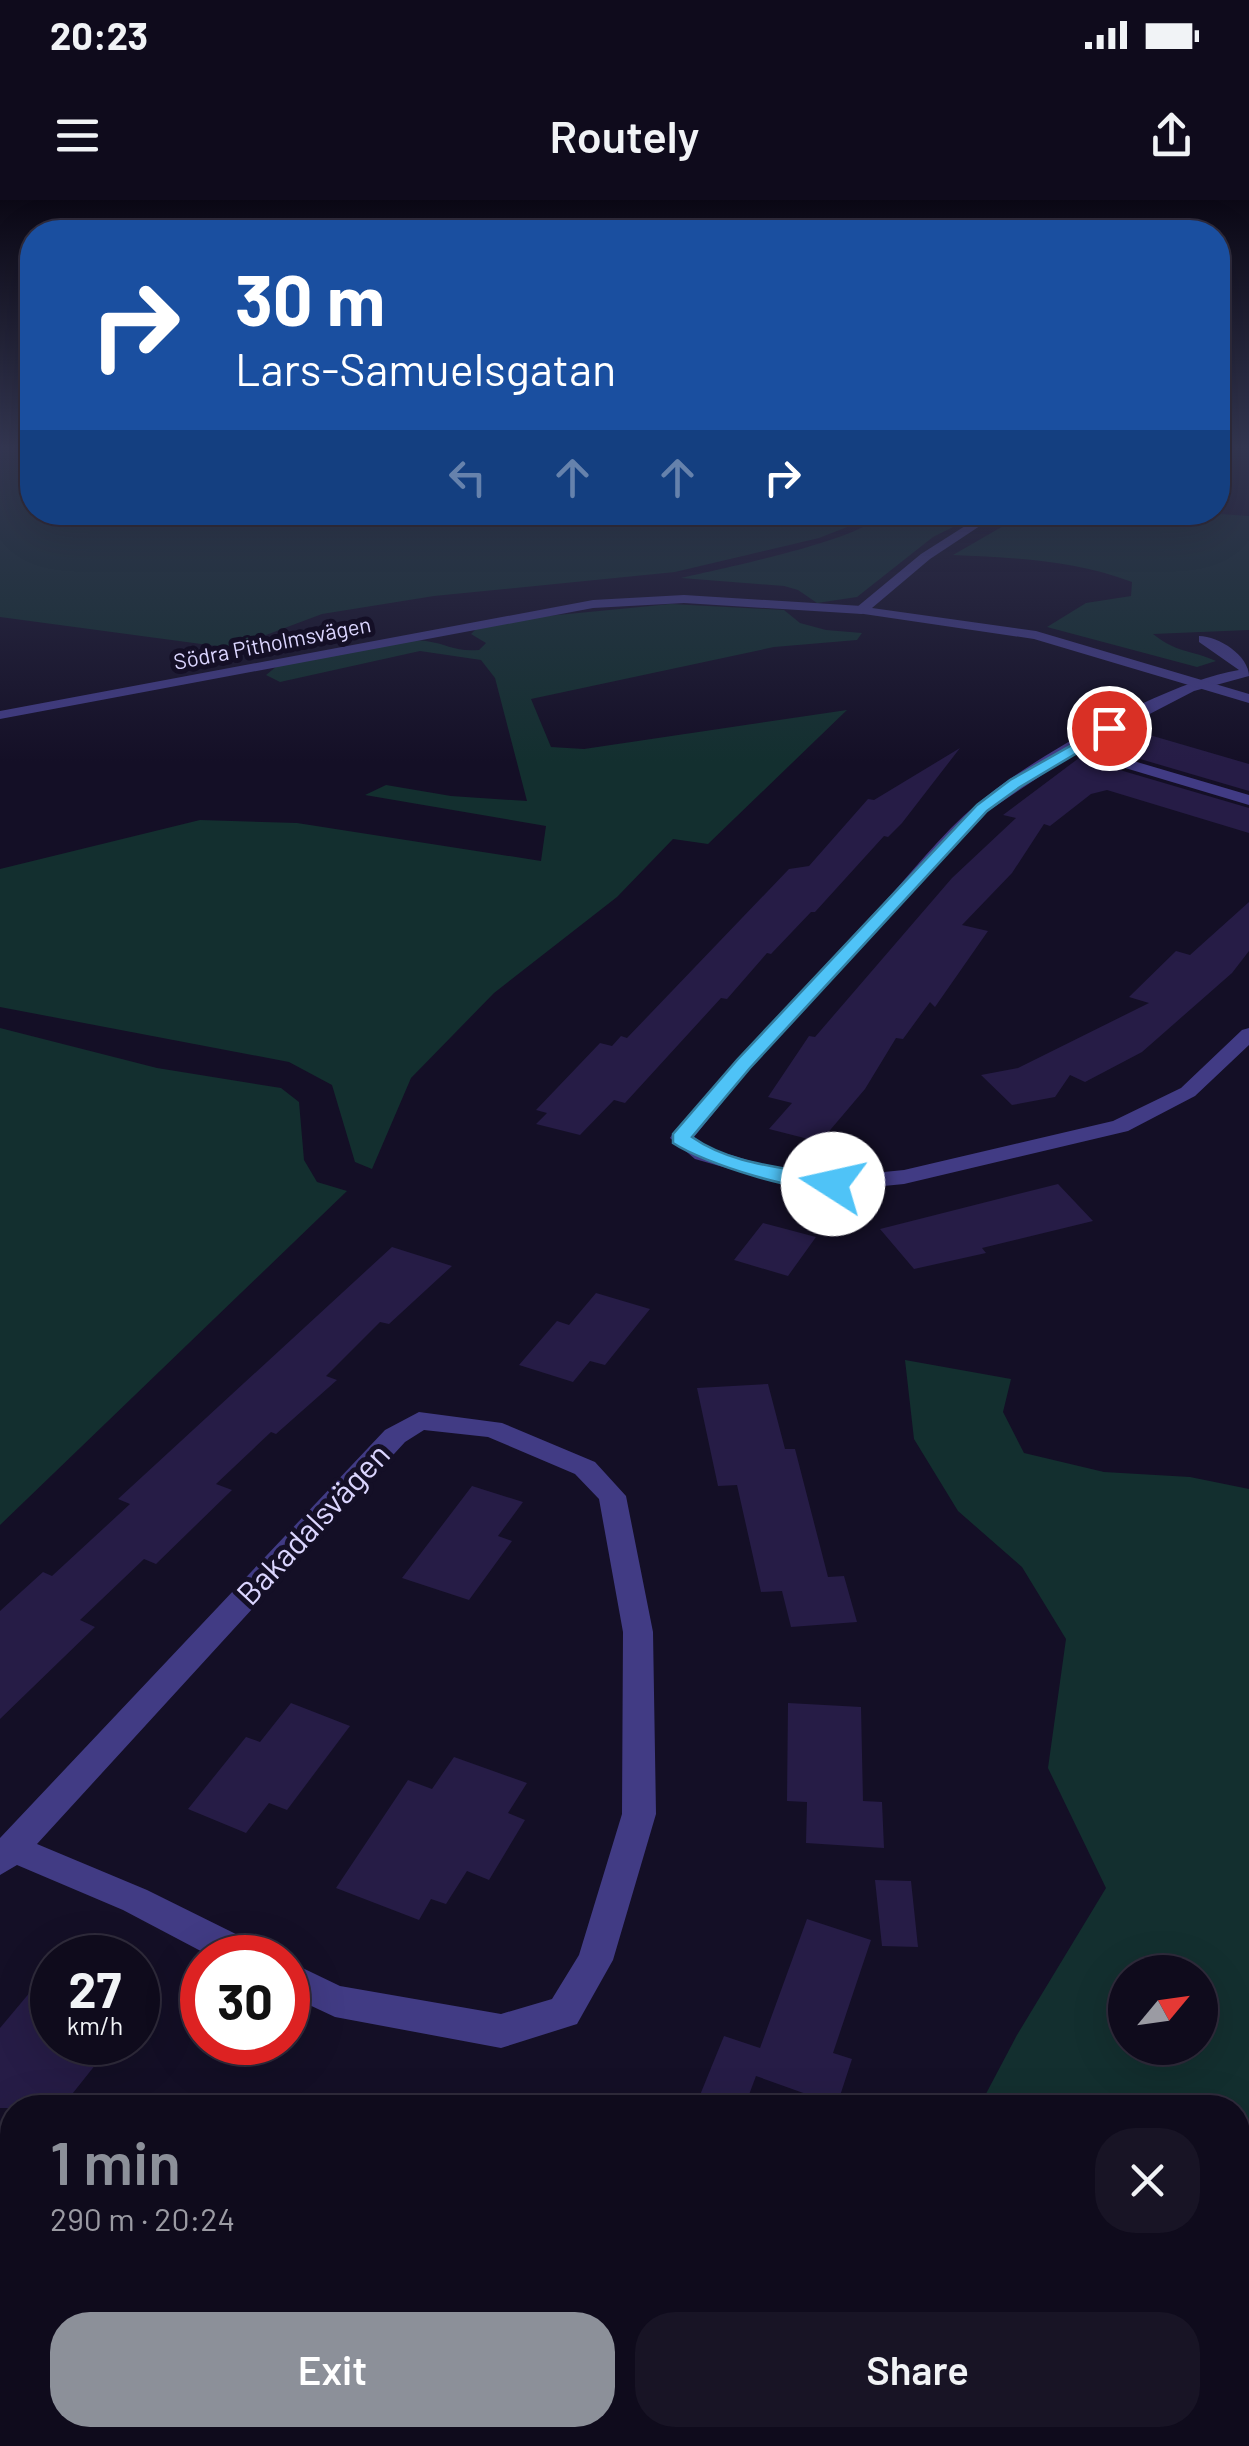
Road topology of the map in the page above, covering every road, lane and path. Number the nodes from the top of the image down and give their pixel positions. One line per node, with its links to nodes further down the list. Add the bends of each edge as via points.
1 (930, 552): 2 (street)
2 (862, 610): 5 (street, Södra Pitholmsvägen, via 1036,635); 7 (street, Södra Pitholmsvägen, via 684,599 593,604)
3 (1204, 640): 4 (street)
4 (1248, 672): 5 (street)
5 (1201, 684): 6 (street, Södra Pitholmsvägen); 8 (street)
6 (1249, 699)
7 (0, 715)
8 (1077, 749): 9 (street); 10 (street, via 982,808 680,1138 703,1154 768,1173 833,1184 904,1177 1120,1126 1188,1092)
9 (1249, 800)
10 (1249, 1034)
11 (6, 1855): 12 (street, Bakadalsvägen, via 135,1900); 13 (street, Bakadalsvägen, via 395,1436 419,1421 494,1429 586,1468 612,1496 638,1632 639,1814 596,1960 564,2012 501,2030 335,2001)
12 (203, 1935)
13 (310, 1988)

